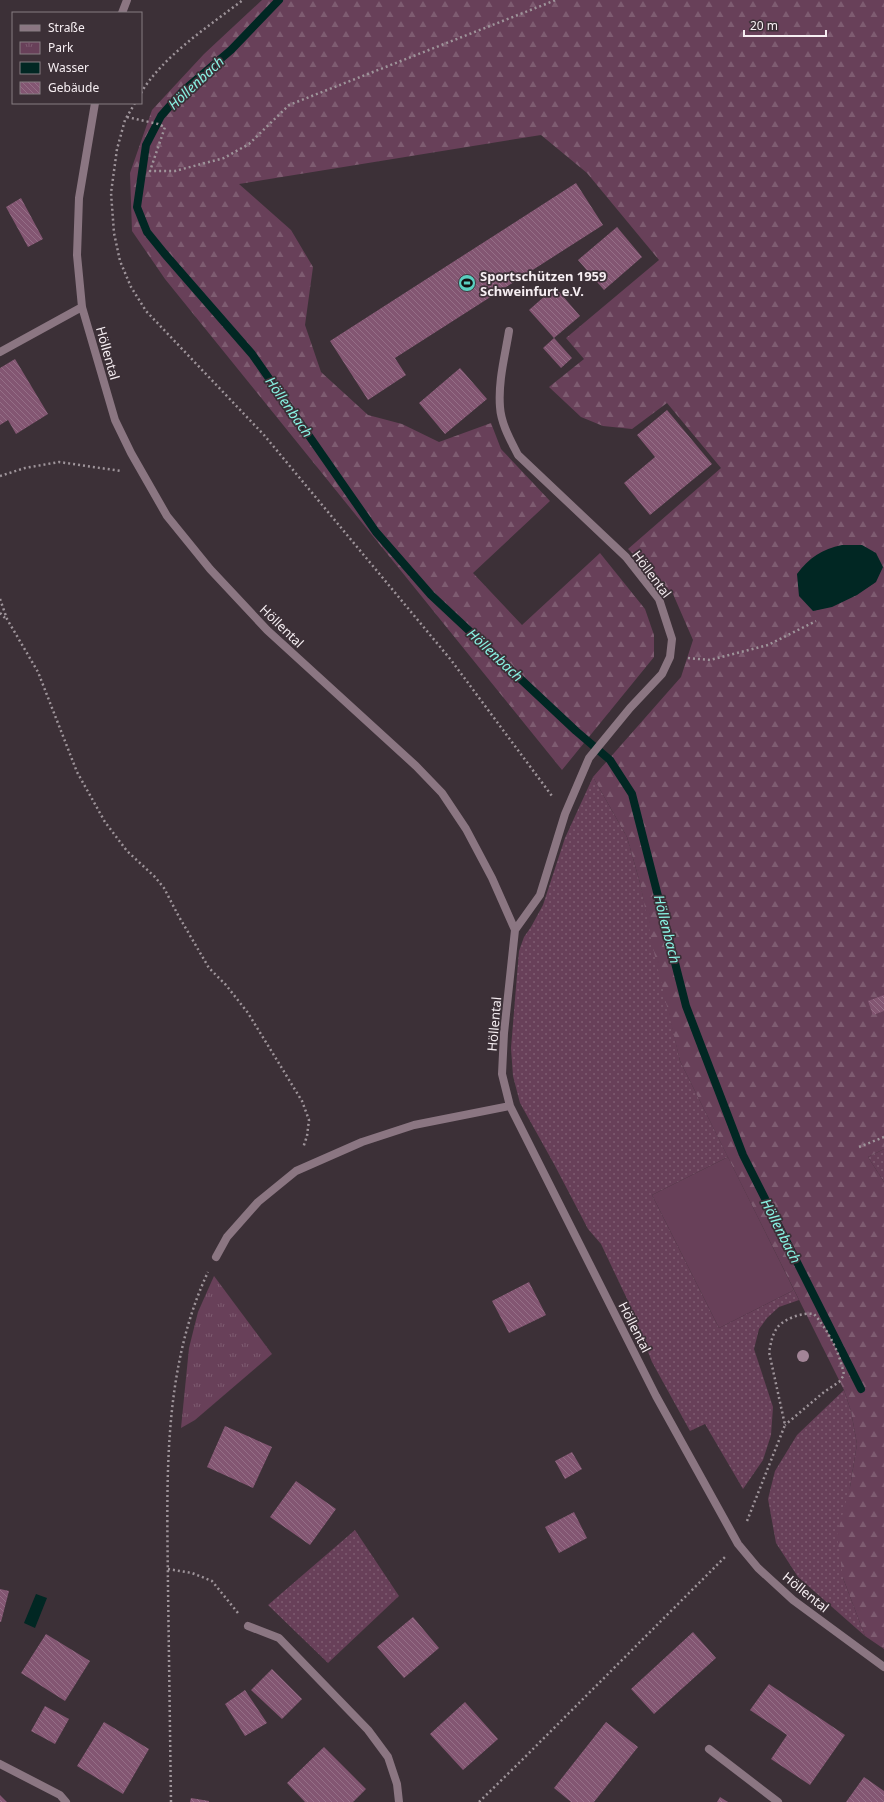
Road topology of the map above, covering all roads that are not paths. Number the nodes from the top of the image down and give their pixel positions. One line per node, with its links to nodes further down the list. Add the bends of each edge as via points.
1 (127, 0): 2 (street)
2 (122, 12)
3 (95, 104): 4 (street, Höllental, via 79,198 77,254)
4 (82, 307): 6 (street); 7 (street, Höllental, via 115,420 167,516 210,569 267,630 416,766 442,793 466,829 492,878)
5 (509, 331): 7 (street, Höllental, via 500,380 500,408 507,434 518,456 626,557 659,599 672,639 670,657 662,674 589,758 566,814 540,895)
6 (0, 352)
7 (515, 930): 8 (street, Höllental, via 502,1074)
8 (510, 1106): 9 (street, via 414,1125 362,1142 296,1171 258,1202 227,1237); 11 (street, Höllental, via 656,1396 738,1544 758,1568 793,1600)
9 (216, 1257)
10 (248, 1626): 15 (street, via 279,1638 368,1730 388,1757 397,1784)
11 (884, 1667)
12 (709, 1749): 16 (street)
13 (0, 1764): 14 (street, via 60,1795)
14 (66, 1802)
15 (399, 1802)
16 (778, 1802)

